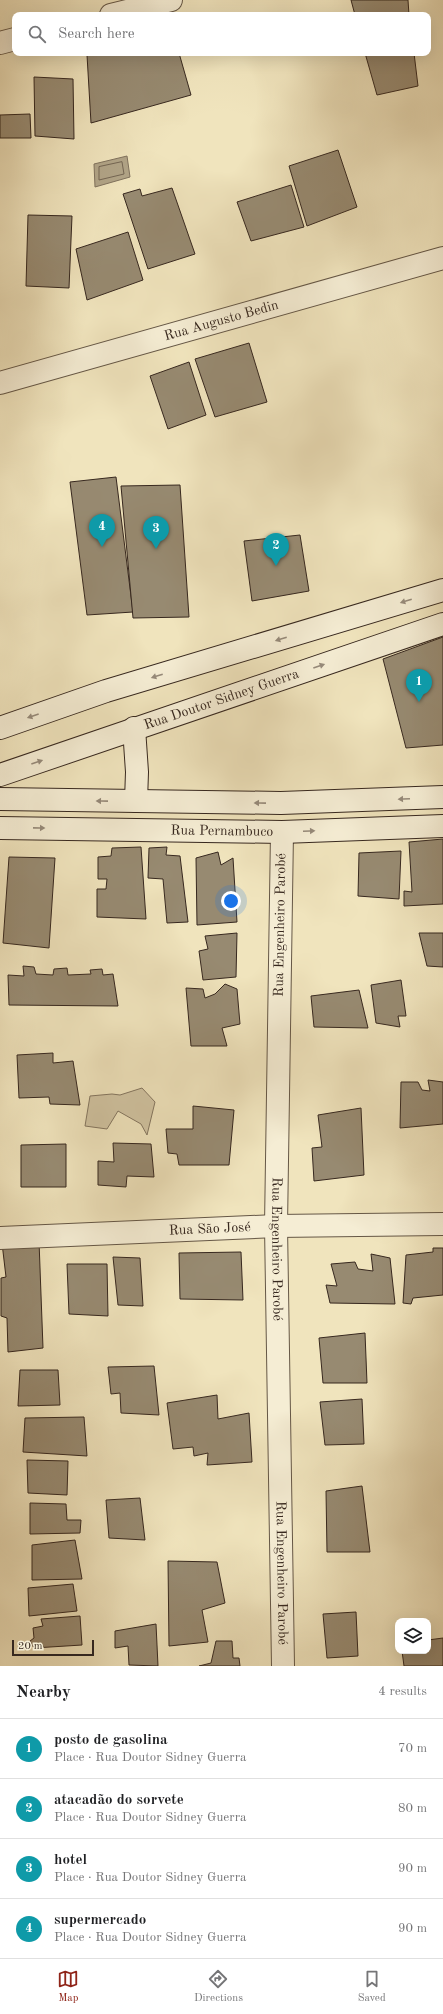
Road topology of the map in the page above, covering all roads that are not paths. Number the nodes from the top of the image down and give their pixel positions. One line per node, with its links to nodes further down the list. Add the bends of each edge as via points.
1 (171, 0): 2 (main road)
2 (123, 12)
3 (12, 41): 4 (main road)
4 (0, 43)
5 (443, 258): 6 (main road, Rua Augusto Bedin)
6 (0, 383)
7 (443, 590): 9 (main road, one-way to 9, via 114,689)
8 (443, 624): 10 (main road, Rua Doutor Sidney Guerra, one-way to 8)
9 (0, 728)
10 (134, 728): 11 (main road, Rua Doutor Sidney Guerra, one-way to 10); 14 (main road)
11 (0, 775)
12 (443, 797): 14 (main road, Rua Pernambuco, one-way to 14, via 281,803)
13 (0, 799): 14 (main road, Rua Pernambuco, one-way to 13)
14 (136, 801)
15 (443, 826): 17 (main road, Rua Pernambuco, one-way to 15)
16 (0, 828): 17 (main road, Rua Pernambuco, one-way to 17)
17 (282, 832): 19 (main road, Rua Engenheiro Parobé)
18 (443, 1224): 19 (main road, Rua São José)
19 (276, 1226): 20 (main road, Rua São José); 21 (main road, Rua Engenheiro Parobé)
20 (0, 1238)
21 (282, 1666)

